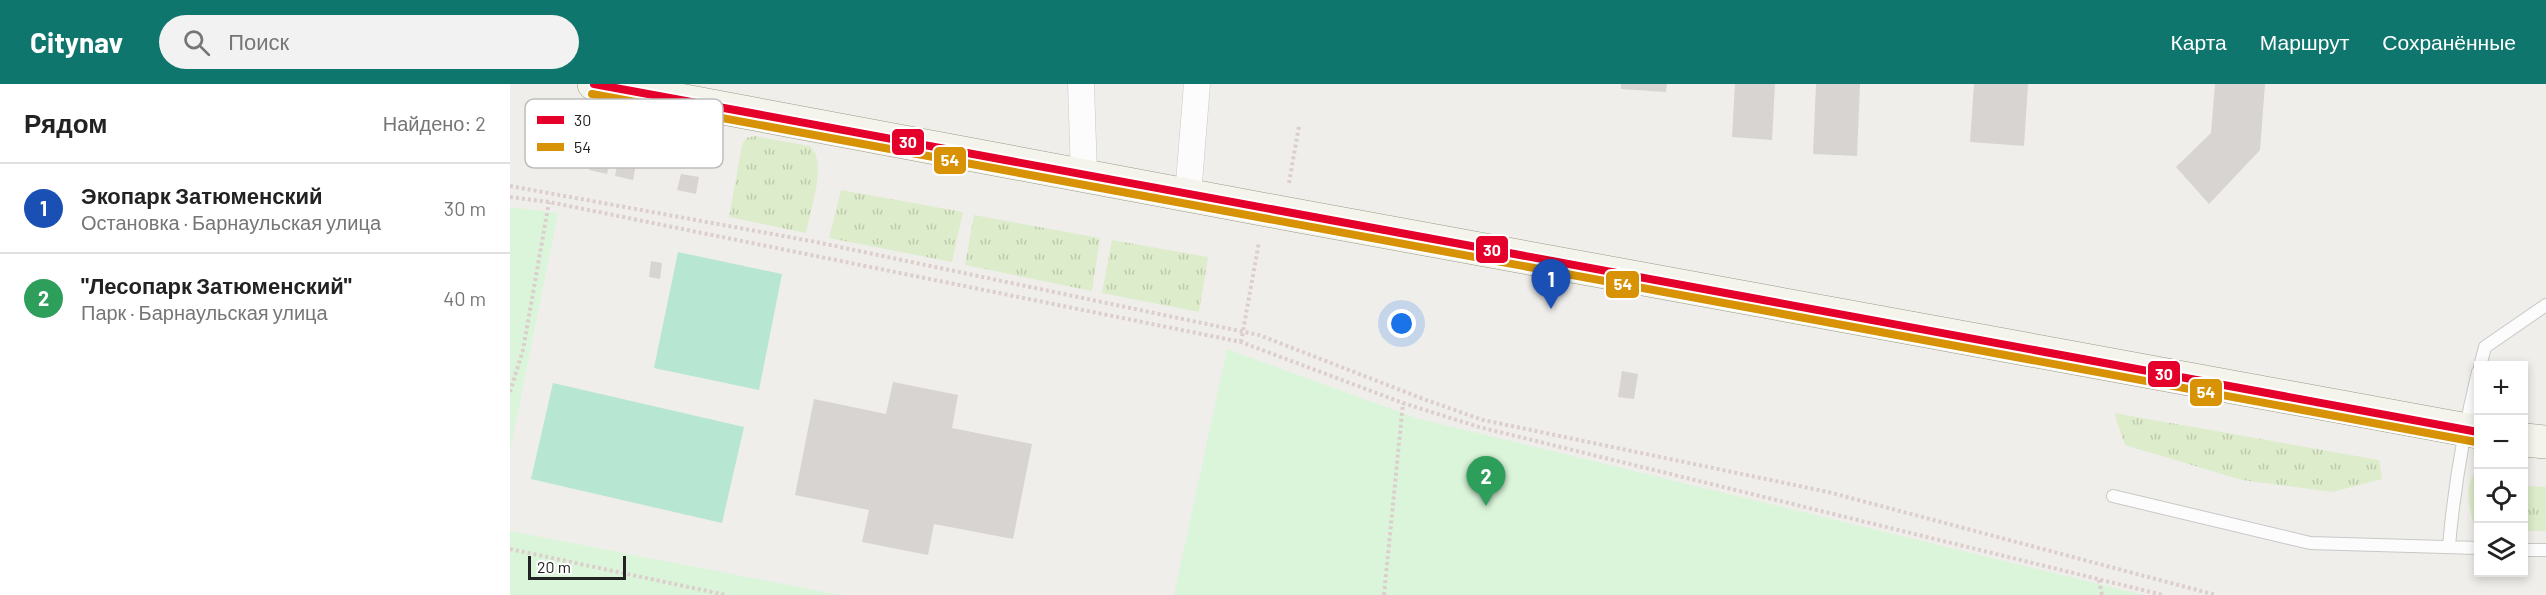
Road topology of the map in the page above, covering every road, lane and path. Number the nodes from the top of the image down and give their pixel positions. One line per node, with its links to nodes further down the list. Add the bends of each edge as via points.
1 (594, 84): 4 (street)
2 (1081, 84): 6 (street)
3 (1197, 84): 8 (street)
4 (675, 99)
5 (723, 108): 6 (street)
6 (1084, 175): 8 (street)
7 (510, 186): 30 (path, via 816,242 1259,335 1483,420 1828,492)
8 (1188, 195): 16 (street)
9 (510, 197): 10 (path)
10 (549, 202): 13 (path, via 523,350); 14 (path, via 1241,342)
11 (2546, 305): 12 (lane, via 2485,346)
12 (2481, 361)
13 (510, 392)
14 (1403, 403): 25 (path, via 1479,427); 27 (path)
15 (2474, 406): 16 (lane)
16 (2471, 431): 20 (lane, via 2454,488)
17 (2528, 440): 18 (street)
18 (2546, 442)
19 (2113, 496): 20 (lane, via 2310,543)
20 (2449, 546): 21 (lane)
21 (2474, 548)
22 (510, 549): 26 (path)
23 (2528, 550): 24 (lane)
24 (2546, 550)
25 (2099, 580): 28 (path); 29 (path)
26 (726, 595)
27 (1384, 595)
28 (2102, 595)
29 (2163, 595)
30 (2216, 595)

